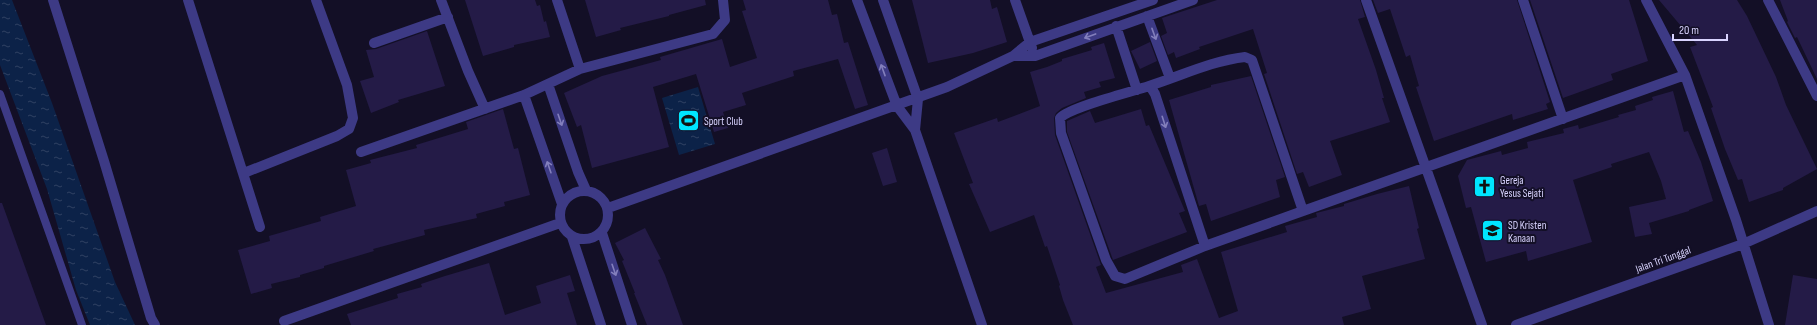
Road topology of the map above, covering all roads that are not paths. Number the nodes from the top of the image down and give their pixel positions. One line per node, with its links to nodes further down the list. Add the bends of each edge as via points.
1 (53, 0): 54 (street, via 150,318)
2 (188, 0): 40 (street)
3 (316, 0): 40 (street, via 347,85 353,118 349,130)
4 (441, 0): 18 (street)
5 (557, 0): 24 (street)
6 (723, 0): 24 (street, via 725,20 713,34)
7 (857, 0): 34 (street, one-way to 7)
8 (884, 0): 33 (street)
9 (1015, 0): 20 (street)
10 (1153, 0): 16 (street)
11 (1193, 0): 17 (street)
12 (1366, 0): 39 (street)
13 (1523, 0): 36 (street)
14 (1646, 0): 25 (street)
15 (1768, 0): 32 (street)
16 (1123, 5): 20 (street)
17 (1147, 16): 19 (street); 26 (street, one-way to 26)
18 (448, 17): 21 (street); 35 (street)
19 (1116, 26): 23 (street, one-way to 23); 29 (street)
20 (1030, 42): 22 (street); 23 (street)
21 (374, 43)
22 (1013, 56): 23 (street); 33 (street, via 948,88)
23 (1035, 56)
24 (580, 69): 27 (street)
25 (1685, 75): 36 (street); 50 (street)
26 (1170, 78): 28 (street); 44 (street, via 1228,59 1245,57 1252,60)
27 (548, 84): 31 (street); 41 (street, one-way to 41)
28 (1150, 86): 29 (street); 51 (street, one-way to 51, via 1155,94)
29 (1137, 90): 51 (street, via 1082,107 1063,114 1060,118 1061,133 1106,260 1115,276 1125,279)
30 (0, 94): 53 (lane)
31 (524, 95): 35 (street); 42 (street, one-way to 31)
32 (1817, 96)
33 (918, 98): 34 (street); 37 (street)
34 (897, 106): 37 (street); 43 (street)
35 (485, 109): 38 (street)
36 (1563, 119): 39 (street)
37 (915, 130): 57 (street)
38 (361, 152)
39 (1425, 168): 44 (street); 58 (street)
40 (244, 174): 47 (street)
41 (586, 190): 42 (street, via 568,196); 43 (street, via 603,199)
42 (562, 204): 46 (street, via 559,213)
43 (608, 208): 48 (street, via 606,227)
44 (1303, 211): 51 (street)
45 (1817, 211): 50 (street, Jalan Tri Tunggal)
46 (560, 223): 49 (street); 52 (street)
47 (260, 227)
48 (602, 233): 49 (street, via 592,239); 56 (street, one-way to 56)
49 (572, 238): 55 (street)
50 (1743, 244): 59 (street, Jalan Tri Tunggal); 60 (street)
51 (1205, 246)
52 (284, 321)
53 (82, 325)
54 (155, 325)
55 (601, 325)
56 (632, 325)
57 (982, 325)
58 (1482, 325)
59 (1516, 325)
60 (1769, 325)

